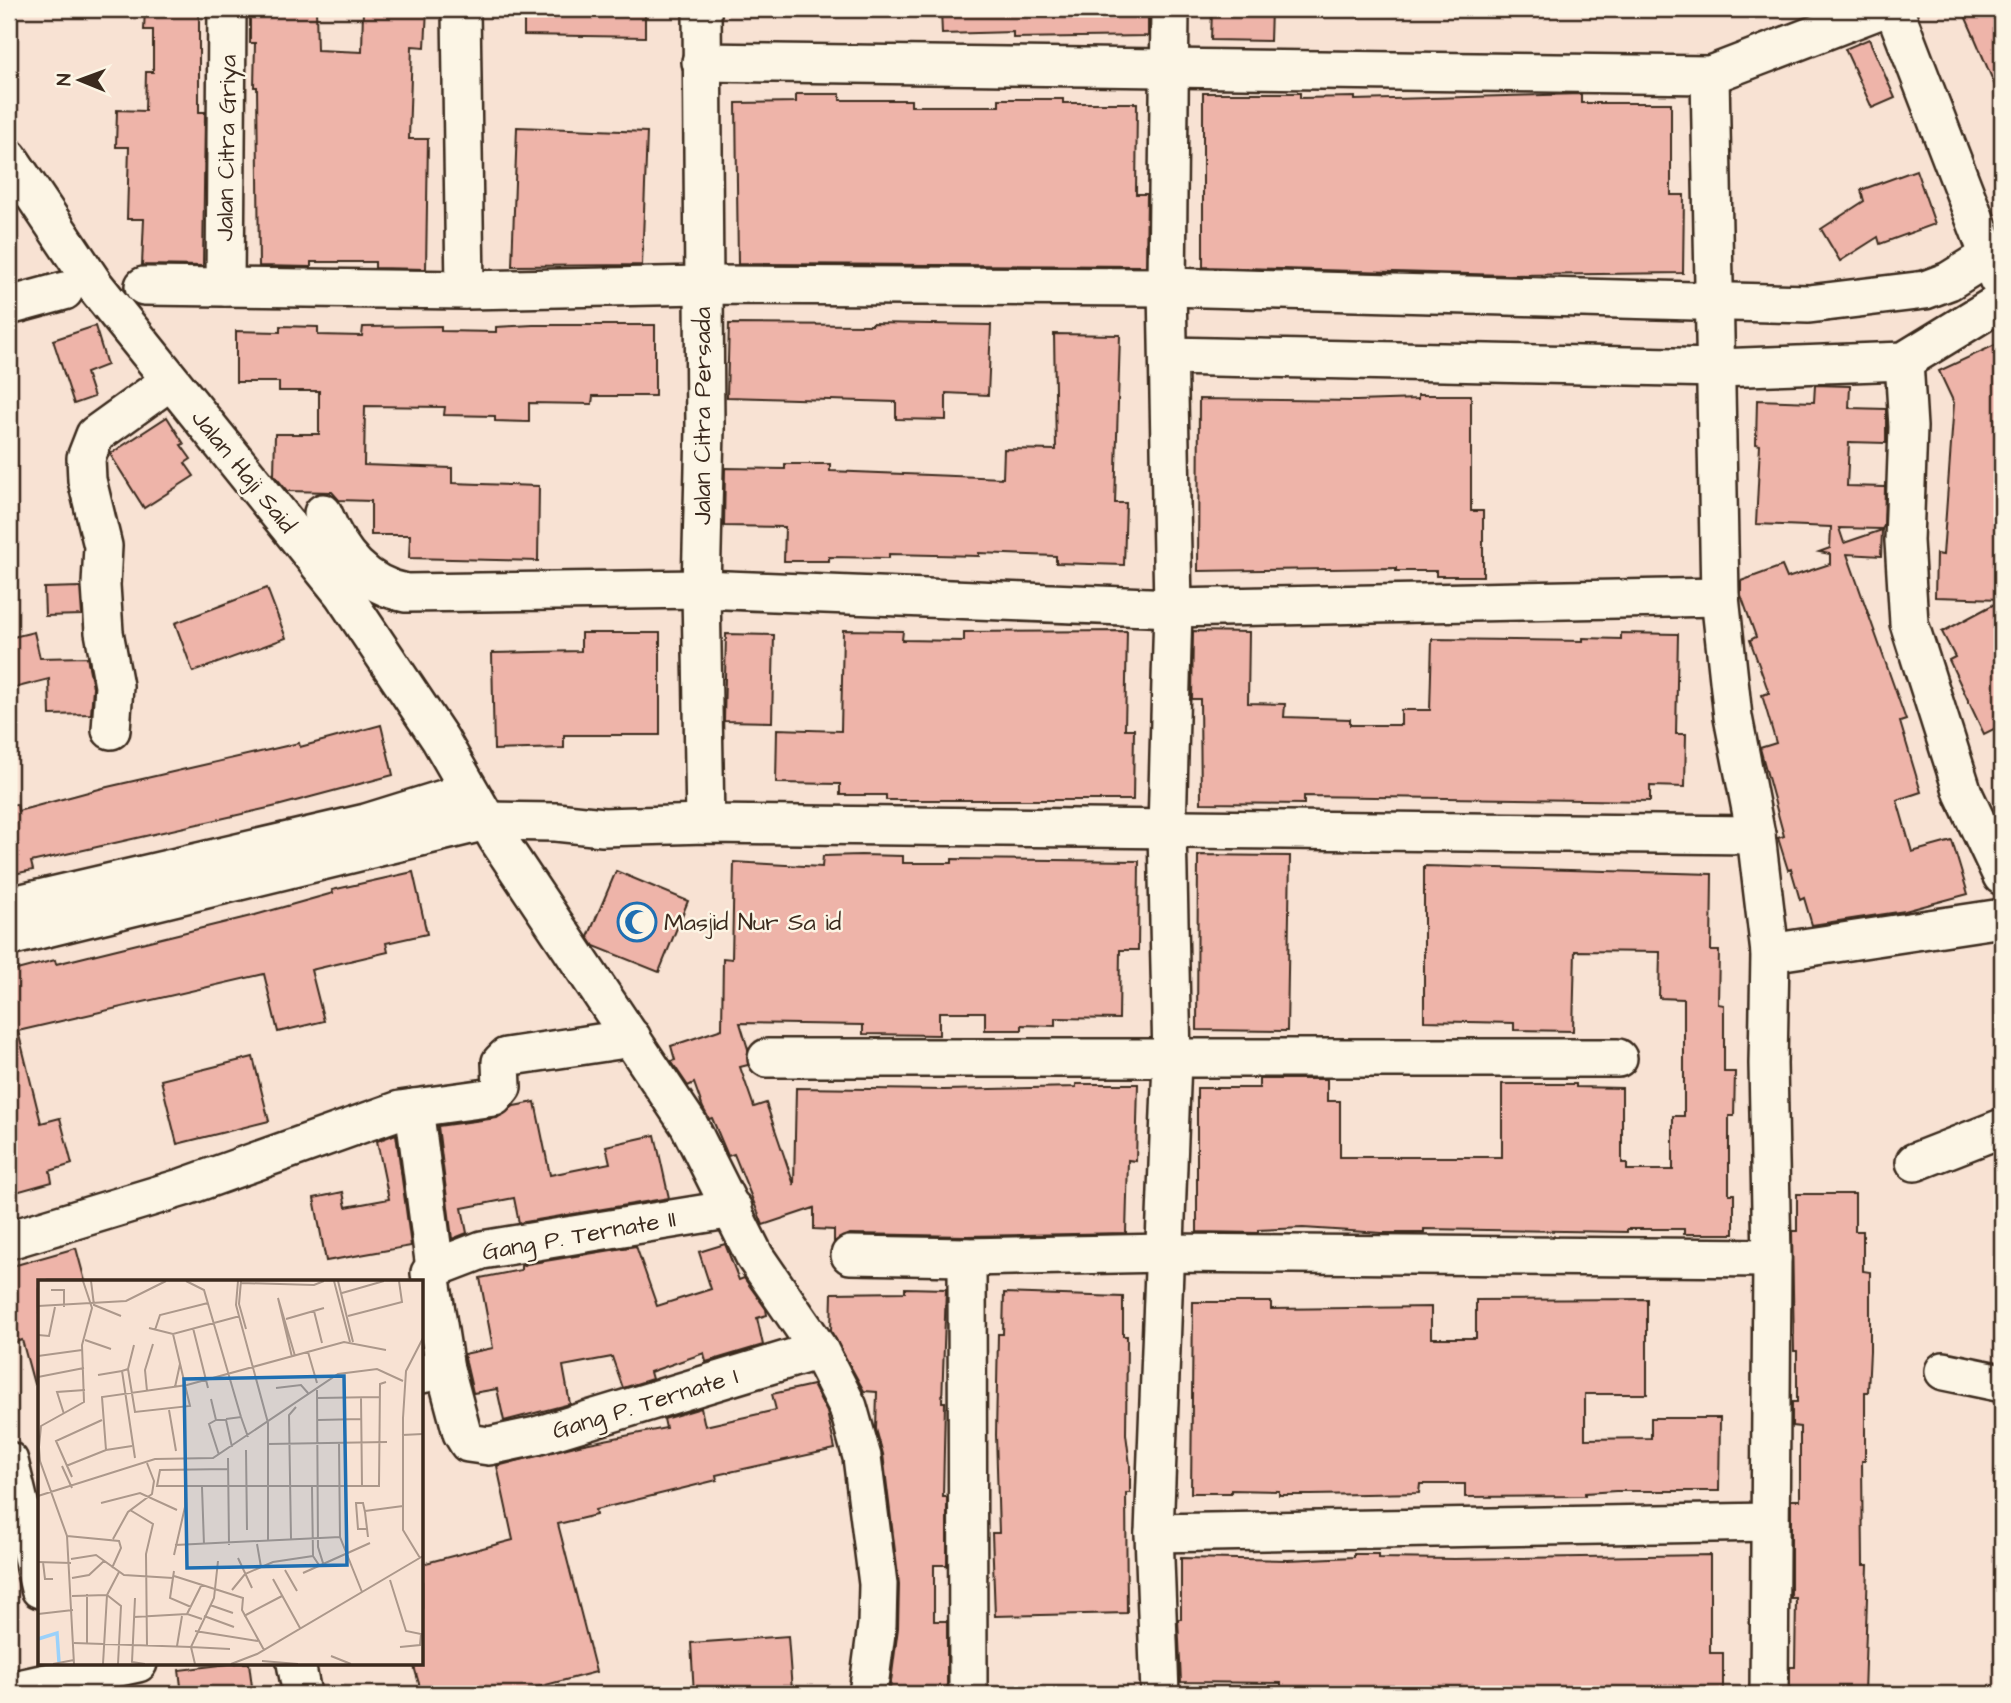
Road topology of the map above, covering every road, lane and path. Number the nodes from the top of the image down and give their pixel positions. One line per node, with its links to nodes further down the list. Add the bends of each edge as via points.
1 (227, 9): 14 (street, Jalan Citra Griya)
2 (461, 9): 15 (street)
3 (702, 9): 7 (street, Jalan Citra Persada)
4 (1170, 9): 8 (street)
5 (1882, 9): 9 (street)
6 (1895, 9): 11 (street)
7 (701, 62): 8 (street); 12 (street, Jalan Citra Persada)
8 (1168, 68): 9 (street); 18 (street)
9 (1710, 75): 19 (street)
10 (9, 158): 25 (street, Jalan Haji Said, via 95,286)
11 (1989, 256): 16 (street); 19 (street, via 1925,290 1809,304)
12 (702, 285): 15 (street); 18 (street); 27 (street, Jalan Citra Persada)
13 (144, 286): 14 (street)
14 (225, 287): 15 (street)
15 (465, 290)
16 (2002, 290)
17 (64, 291): 21 (street)
18 (1167, 295): 19 (street); 22 (street)
19 (1713, 299): 24 (street)
20 (2002, 301): 23 (street)
21 (9, 306)
22 (1169, 349): 24 (street); 29 (street)
23 (1904, 361): 24 (street); 35 (street, via 1909,623 1964,793)
24 (1718, 368): 28 (street)
25 (170, 381): 30 (street, via 94,435 86,458 103,546 100,585 114,686); 31 (street, Jalan Haji Said, via 343,594 440,740)
26 (323, 513): 27 (street, via 357,569 391,590)
27 (701, 589): 29 (street); 32 (street, Jalan Citra Persada)
28 (1720, 597): 29 (street); 34 (street, via 1733,717)
29 (1173, 608): 33 (street)
30 (111, 730)
31 (484, 817): 32 (street, via 603,827); 36 (street, via 366,823); 38 (street); 40 (street, Jalan Haji Said)
32 (705, 824): 33 (street)
33 (1167, 828): 34 (street); 43 (street)
34 (1756, 835): 39 (street)
35 (2002, 877)
36 (9, 906)
37 (2002, 918): 39 (street)
38 (9, 937)
39 (1770, 953): 52 (street)
40 (632, 1038): 44 (street, via 506,1057 501,1062 502,1087 494,1097); 47 (street, Jalan Haji Said, via 689,1125)
41 (767, 1058): 43 (street)
42 (1618, 1058): 43 (street)
43 (1172, 1060): 49 (street)
44 (414, 1108): 48 (street); 53 (street)
45 (2002, 1128): 46 (street)
46 (1915, 1162)
47 (733, 1209): 53 (street, Gang P. Ternate II, via 482,1250); 54 (street, Jalan Haji Said, via 755,1257)
48 (9, 1241)
49 (1165, 1253): 51 (street); 52 (street); 60 (street)
50 (850, 1255): 51 (street)
51 (967, 1257): 68 (street)
52 (1772, 1258): 59 (street)
53 (433, 1270): 55 (street)
54 (819, 1350): 55 (street, Gang P. Ternate I, via 536,1436 489,1446 468,1443); 67 (street, Jalan Haji Said, via 848,1407 862,1457 878,1584)
55 (433, 1371)
56 (1944, 1371): 57 (street)
57 (2002, 1384)
58 (17, 1467): 61 (street)
59 (1770, 1522): 60 (street); 70 (street)
60 (1154, 1533): 69 (street)
61 (38, 1577)
62 (133, 1664): 64 (street)
63 (296, 1664): 66 (street)
64 (62, 1678): 65 (street)
65 (9, 1691)
66 (302, 1694)
67 (868, 1694)
68 (968, 1694)
69 (1160, 1694)
70 (1769, 1694)

